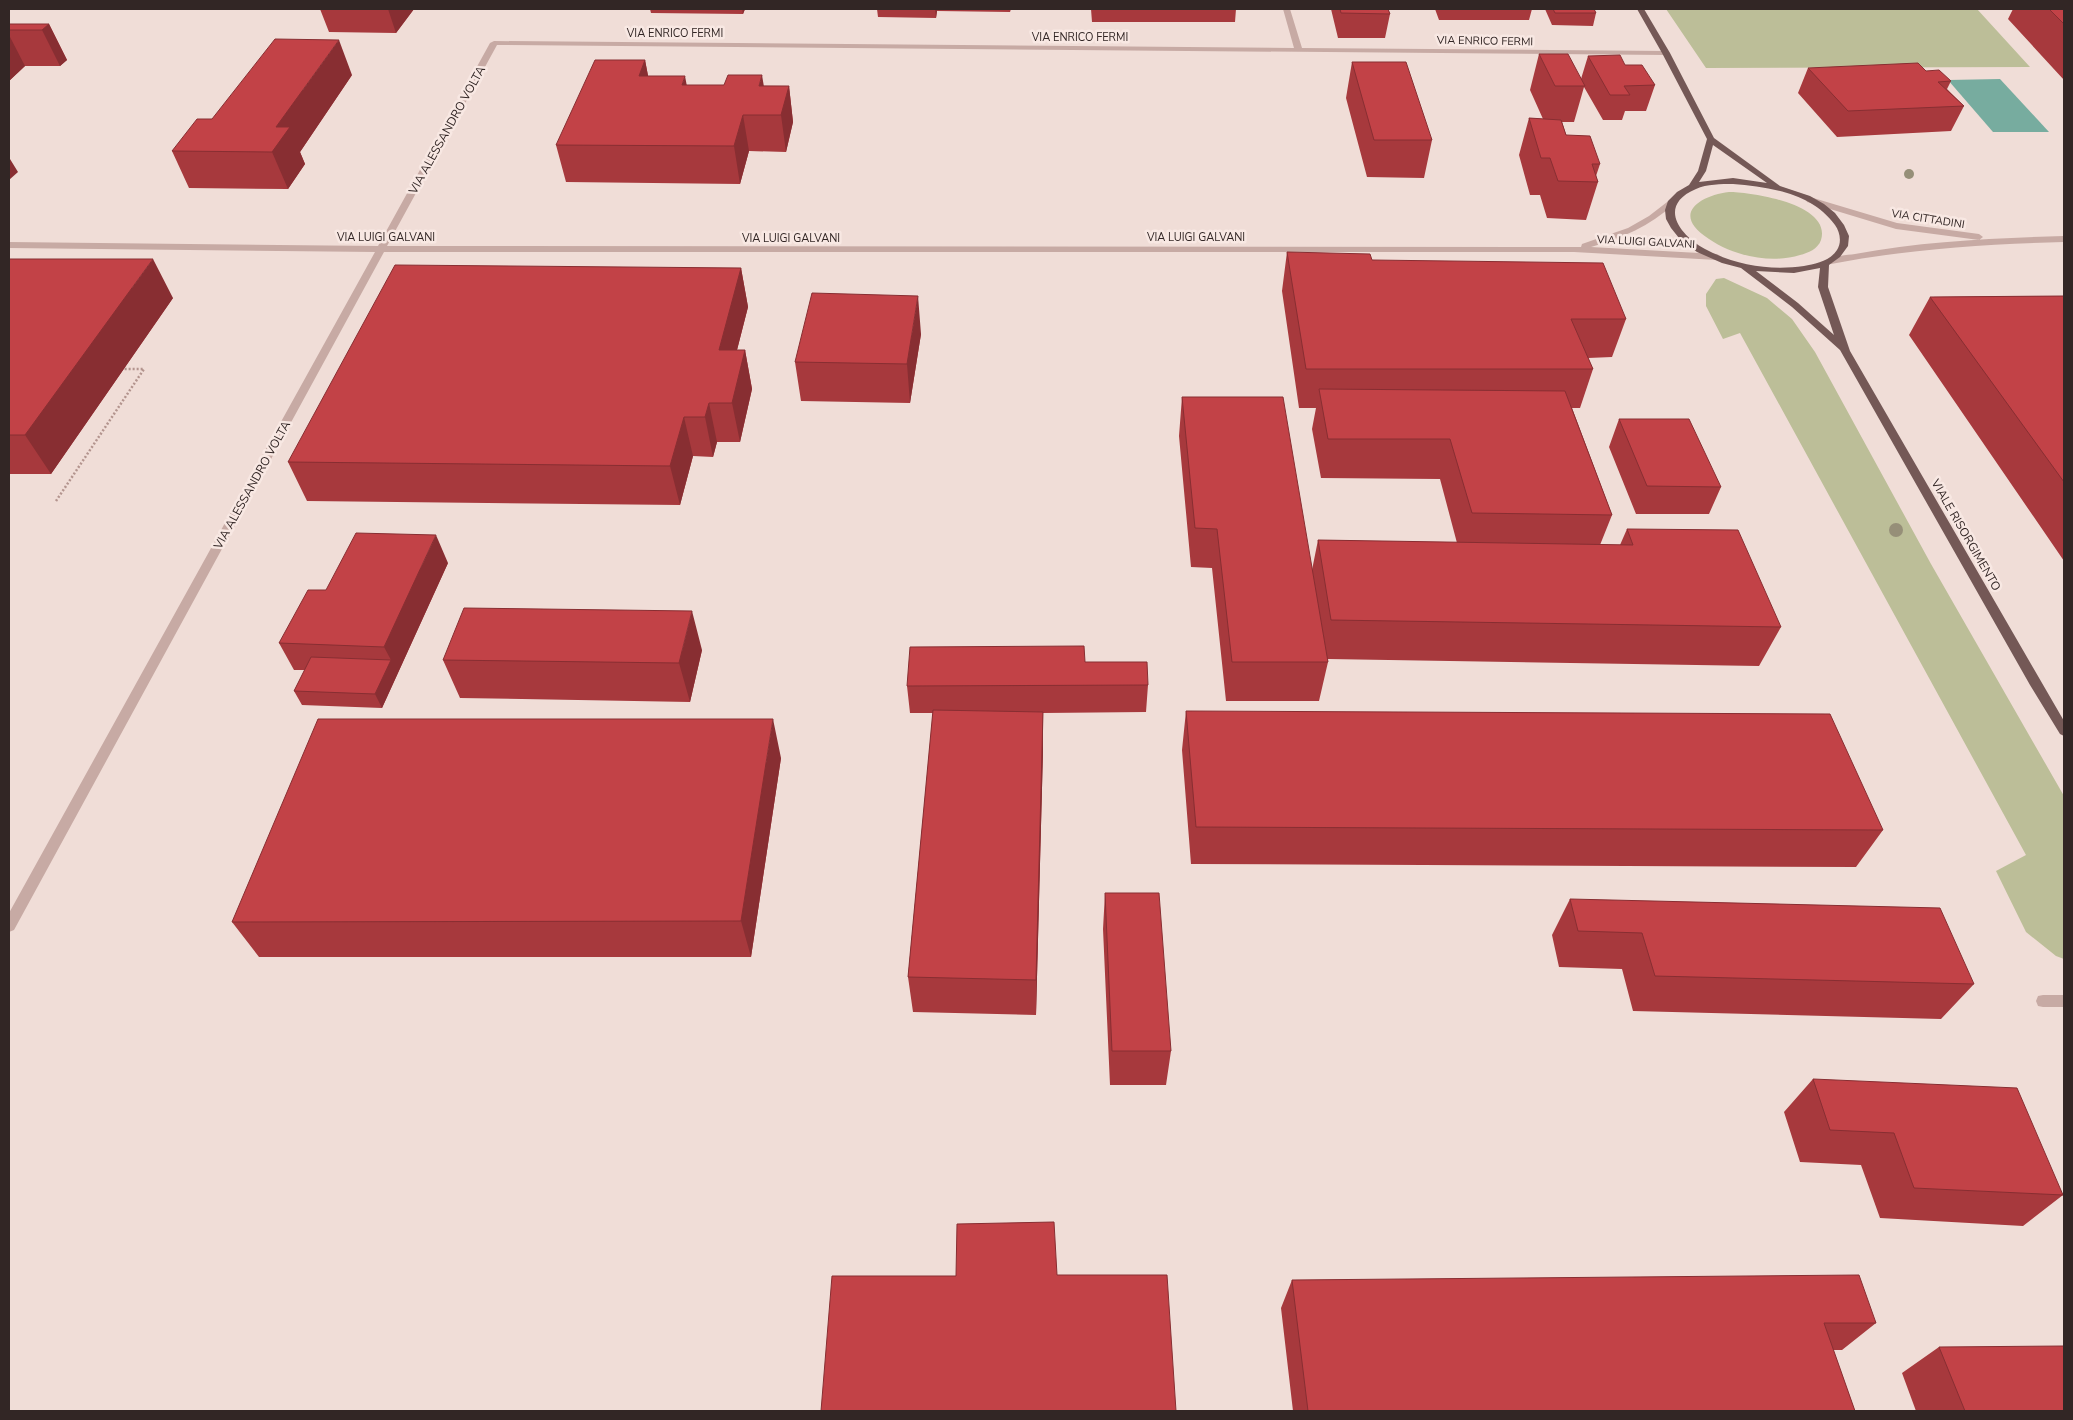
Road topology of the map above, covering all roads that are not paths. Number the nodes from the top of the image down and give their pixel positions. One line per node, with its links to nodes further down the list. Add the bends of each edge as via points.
1 (1286, 9): 4 (street)
2 (1640, 9): 5 (main road)
3 (494, 43): 4 (street, VIA ENRICO FERMI); 14 (street, VIA ALESSANDRO VOLTA)
4 (1298, 50): 5 (street, VIA ENRICO FERMI)
5 (1666, 53): 6 (main road)
6 (1711, 139): 7 (main road, via 1702,171); 8 (main road)
7 (1692, 187): 8 (main road, via 1733,181); 10 (main road)
8 (1781, 188): 9 (main road)
9 (1810, 200): 12 (street, VIA CITTADINI, via 1896,226); 17 (main road, via 1837,220 1844,232 1840,253)
10 (1671, 202): 15 (street, VIA LUIGI GALVANI, via 1636,228); 16 (main road, via 1669,214 1673,226 1700,250)
11 (2064, 239): 12 (street, VIA CITTADINI)
12 (2017, 240): 17 (street, VIA CITTADINI, via 1858,255)
13 (9, 245): 14 (street, VIA LUIGI GALVANI)
14 (381, 249): 15 (street, VIA LUIGI GALVANI); 21 (street, VIA ALESSANDRO VOLTA)
15 (1574, 249): 16 (street, VIA LUIGI GALVANI)
16 (1716, 257): 18 (main road)
17 (1828, 262): 18 (main road, via 1800,270); 19 (main road, VIALE RISORGIMENTO, via 1824,287)
18 (1740, 265): 19 (main road, VIALE RISORGIMENTO, via 1814,320)
19 (1845, 351): 20 (main road, VIALE RISORGIMENTO)
20 (2064, 731)
21 (9, 926)
22 (2043, 1001): 23 (street)
23 (2064, 1001)

